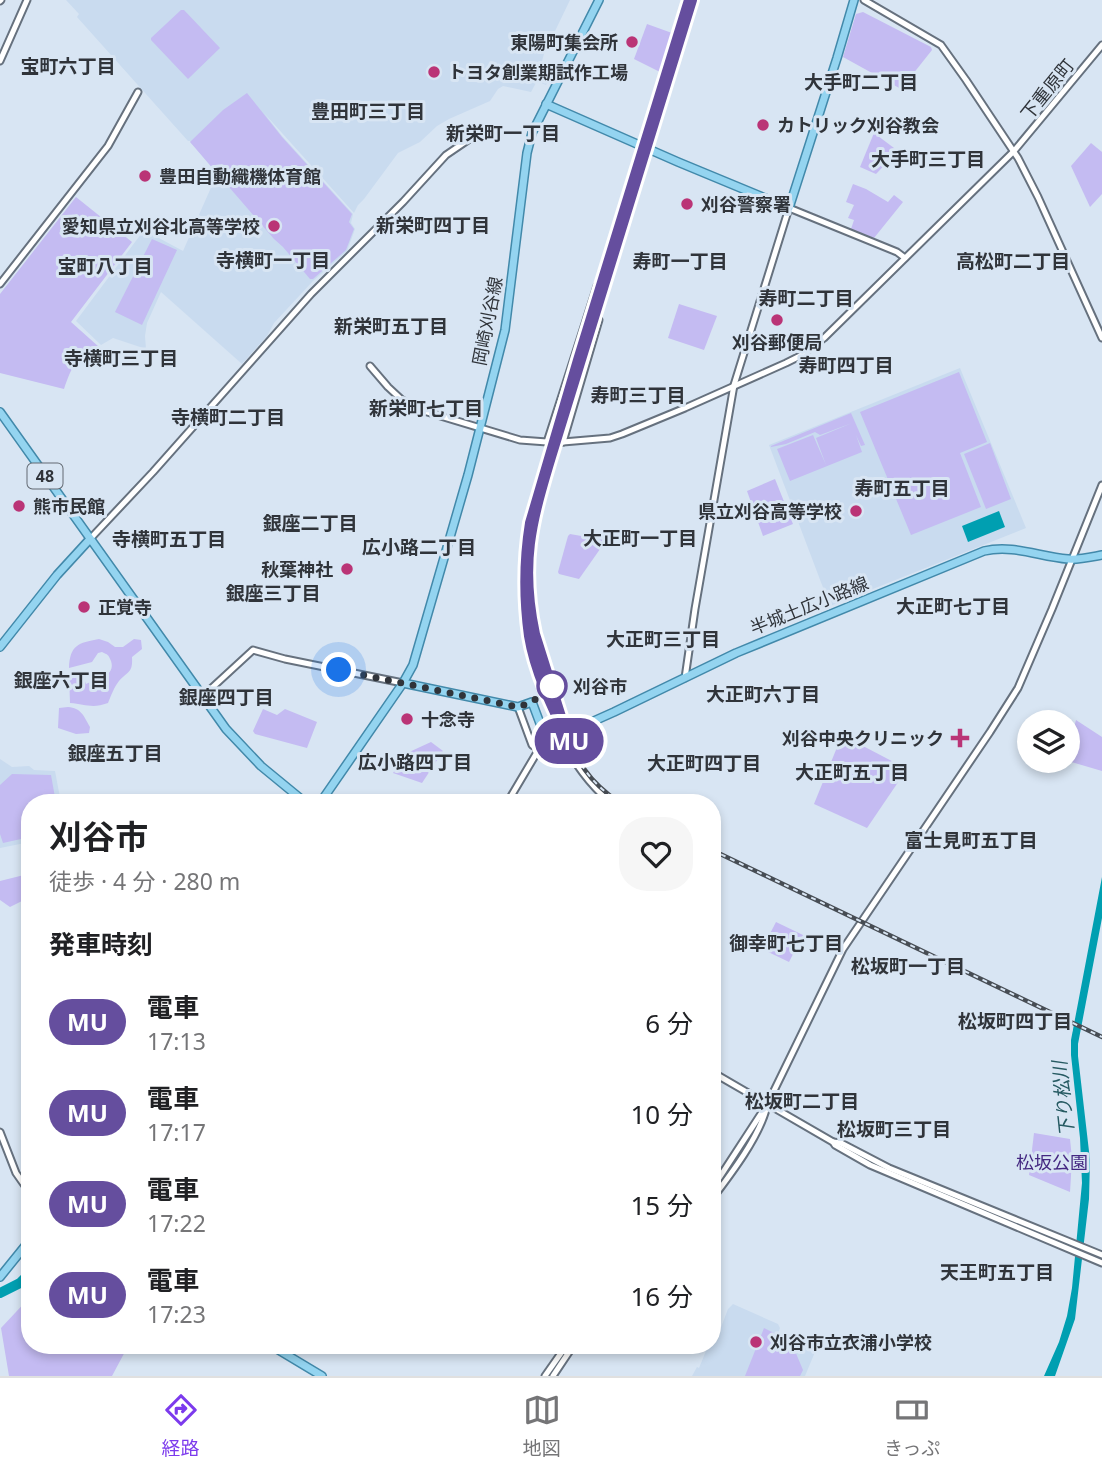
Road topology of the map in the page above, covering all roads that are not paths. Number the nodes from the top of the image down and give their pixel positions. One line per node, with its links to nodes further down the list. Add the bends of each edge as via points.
1 (27, 0): 6 (street)
2 (599, 0): 8 (main road, 岡崎刈谷線)
3 (854, 0): 11 (main road)
4 (864, 0): 10 (street, via 941,45)
5 (1102, 44): 10 (street, 下重原町)
6 (0, 61)
7 (138, 92): 13 (street, via 108,146)
8 (547, 104): 11 (main road); 20 (main road, 岡崎刈谷線, via 527,153 505,330)
9 (494, 129): 24 (street, via 446,155 312,294)
10 (1014, 151): 12 (street, 下重原町); 16 (street)
11 (789, 208): 12 (street); 18 (street)
12 (905, 258): 18 (street, 下重原町, via 811,349)
13 (0, 284)
14 (597, 286): 22 (street)
15 (599, 320): 21 (street)
16 (1102, 338)
17 (370, 366): 20 (street, 下重原町, via 412,406)
18 (734, 385): 21 (street, 下重原町, via 621,434); 28 (street)
19 (0, 412): 24 (main road, 48)
20 (479, 428): 22 (street, 下重原町); 29 (main road, 岡崎刈谷線, via 413,665)
21 (563, 442): 22 (street, 下重原町)
22 (547, 443)
23 (1102, 485): 26 (street)
24 (90, 539): 27 (main road); 30 (main road, 48)
25 (1102, 555): 26 (main road, 半城土広小路線)
26 (1071, 559): 28 (main road, 半城土広小路線, via 1011,549 984,551 797,626); 40 (street, via 1018,688 843,949)
27 (0, 647)
28 (685, 678): 32 (main road, 半城土広小路線)
29 (403, 683): 30 (street, via 253,650); 31 (main road); 36 (main road, 岡崎刈谷線)
30 (203, 695): 35 (main road, 48, via 226,729)
31 (518, 707): 33 (main road, via 532,702); 34 (street, via 532,745)
32 (561, 737): 33 (main road, 半城土広小路線); 38 (street, via 579,770)
33 (547, 742): 34 (street)
34 (539, 749): 37 (street)
35 (296, 794)
36 (326, 794)
37 (512, 794)
38 (601, 794)
39 (721, 1077): 40 (street)
40 (768, 1103): 42 (street); 44 (street, via 765,1117); 45 (street, via 870,1165)
41 (0, 1132): 43 (street)
42 (721, 1175)
43 (21, 1180)
44 (721, 1186)
45 (1067, 1245): 47 (street); 48 (street)
46 (21, 1251): 49 (main road)
47 (1102, 1255)
48 (1102, 1263)
49 (0, 1277)
50 (285, 1354): 53 (main road)
51 (560, 1354): 54 (street)
52 (568, 1354): 55 (street)
53 (322, 1376)
54 (545, 1376)
55 (553, 1376)

